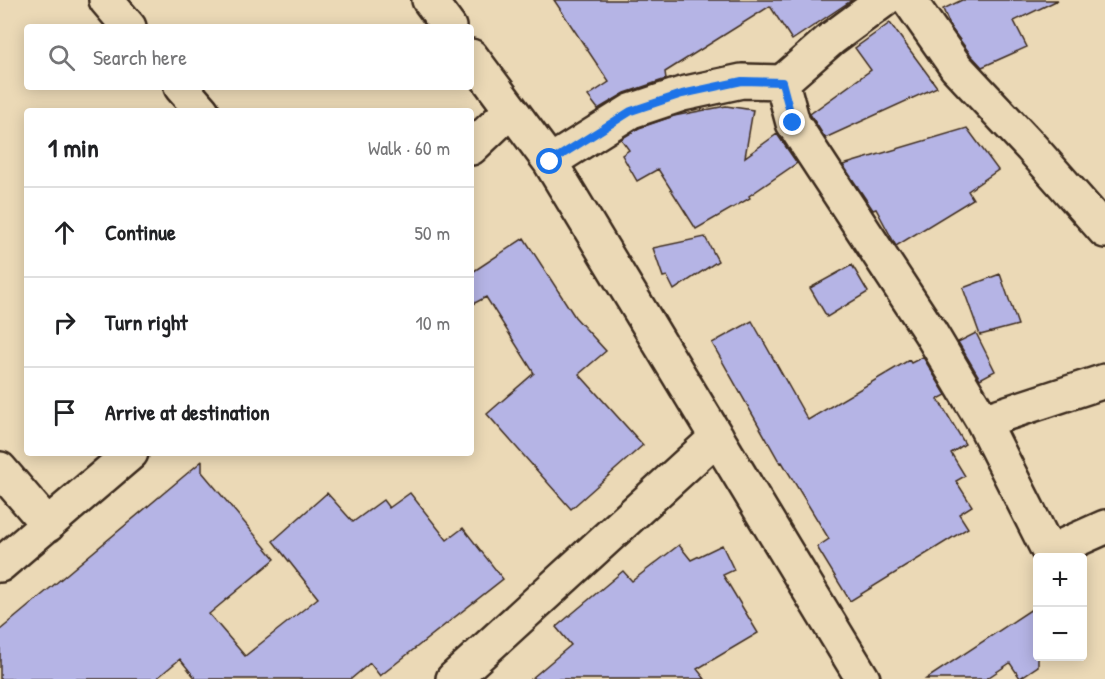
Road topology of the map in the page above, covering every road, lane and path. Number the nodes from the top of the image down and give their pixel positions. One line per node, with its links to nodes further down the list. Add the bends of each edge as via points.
1 (106, 0): 5 (street)
2 (429, 0): 6 (street)
3 (885, 0): 8 (street, via 831,39)
4 (909, 0): 14 (street, via 956,67)
5 (126, 24)
6 (447, 24)
7 (474, 60): 11 (street)
8 (782, 82): 13 (street, via 742,81 682,94 631,111); 16 (street, via 793,123 930,332)
9 (184, 90): 10 (street)
10 (199, 108)
11 (511, 110): 12 (street); 13 (street)
12 (474, 145)
13 (550, 162): 17 (street)
14 (1105, 231)
15 (1105, 381): 16 (street)
16 (983, 421): 21 (street, via 1049,552)
17 (717, 437): 23 (street); 24 (street)
18 (128, 456): 20 (street)
19 (0, 469): 20 (street)
20 (48, 525): 22 (street)
21 (1105, 527)
22 (0, 565)
23 (453, 679)
24 (863, 679)

